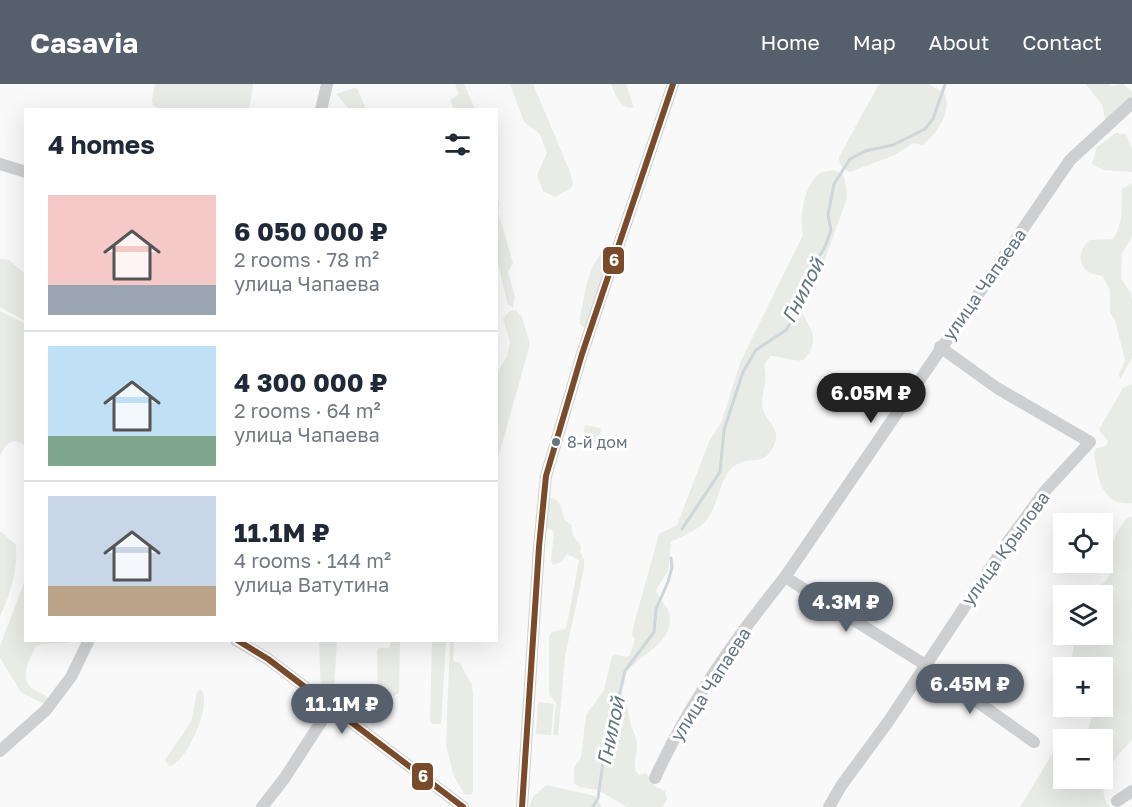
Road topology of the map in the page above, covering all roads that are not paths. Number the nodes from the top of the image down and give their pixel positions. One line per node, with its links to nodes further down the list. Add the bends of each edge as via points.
1 (327, 84): 4 (street)
2 (673, 84): 20 (street, via 582,354 546,476)
3 (1132, 103): 7 (street, улица Чапаева, via 1070,160)
4 (321, 108)
5 (0, 164): 6 (street)
6 (24, 171)
7 (940, 347): 8 (street, улица Чапаева); 11 (street, улица Крылова, via 998,388 1090,442 1039,500)
8 (785, 577): 11 (street); 15 (street, улица Чапаева, via 696,698)
9 (88, 642): 14 (street, via 71,677 46,710)
10 (239, 642): 12 (street)
11 (924, 664): 13 (street); 21 (street, улица Крылова)
12 (320, 700): 18 (street, via 321,722); 19 (street)
13 (1034, 742)
14 (0, 751)
15 (655, 778)
16 (1132, 791): 17 (street)
17 (1117, 801)
18 (262, 807)
19 (463, 807)
20 (522, 807)
21 (829, 807)

